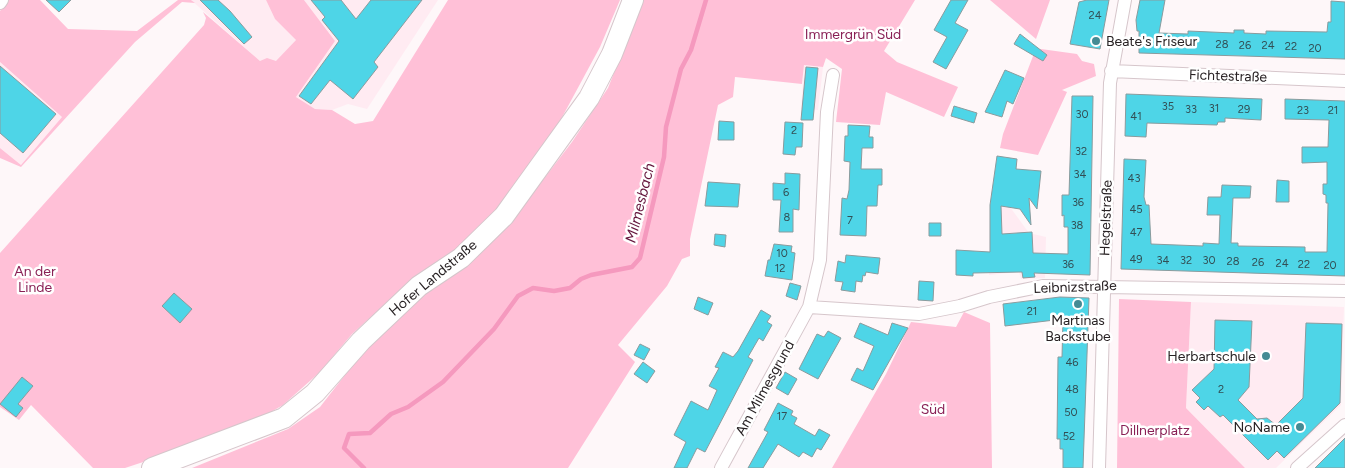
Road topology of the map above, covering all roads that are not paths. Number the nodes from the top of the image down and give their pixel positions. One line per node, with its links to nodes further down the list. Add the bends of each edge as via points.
1 (633, 0): 10 (main road, Hofer Landstraße, via 612,54 589,98 504,216 460,258 419,286 361,341 315,393 284,418)
2 (1125, 0): 3 (street, Hegelstraße)
3 (1111, 71): 5 (street, Fichtestraße); 6 (street, Hegelstraße)
4 (832, 75): 8 (street, Am Milmesgrund, via 827,112 820,260)
5 (1345, 81)
6 (1103, 285): 7 (street, Leibnizstraße); 8 (street, Leibnizstraße, via 1035,287 919,314); 12 (street, Hegelstraße)
7 (1345, 291)
8 (809, 307): 11 (street, Am Milmesgrund)
9 (1345, 424): 13 (street)
10 (152, 468)
11 (721, 468)
12 (1100, 468)
13 (1297, 468)

